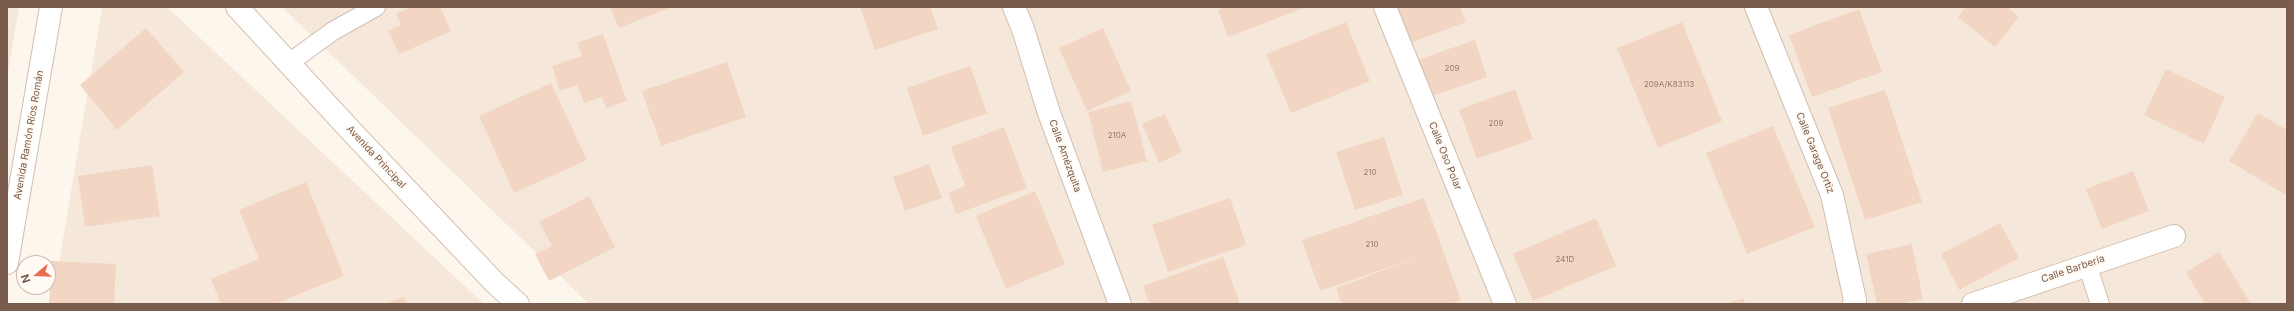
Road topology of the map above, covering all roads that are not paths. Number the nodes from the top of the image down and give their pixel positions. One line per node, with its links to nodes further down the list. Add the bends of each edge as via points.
1 (51, 7): 9 (street, Avenida Ramón Ríos Román)
2 (237, 7): 7 (street, Avenida Principal)
3 (376, 7): 7 (lane, via 333,31)
4 (1014, 7): 12 (street, Calle Amézquita, via 1049,113)
5 (1385, 7): 13 (street, Calle Oso Polar)
6 (1756, 7): 14 (street, Calle Garage Ortiz, via 1832,194 1856,300)
7 (289, 64): 11 (street, Avenida Principal)
8 (2174, 236): 10 (street, Calle Barbería)
9 (7, 263)
10 (2086, 264): 15 (street, Calle Barbería); 16 (lane)
11 (518, 304)
12 (1120, 304)
13 (1505, 304)
14 (1854, 304)
15 (1973, 304)
16 (2100, 304)

